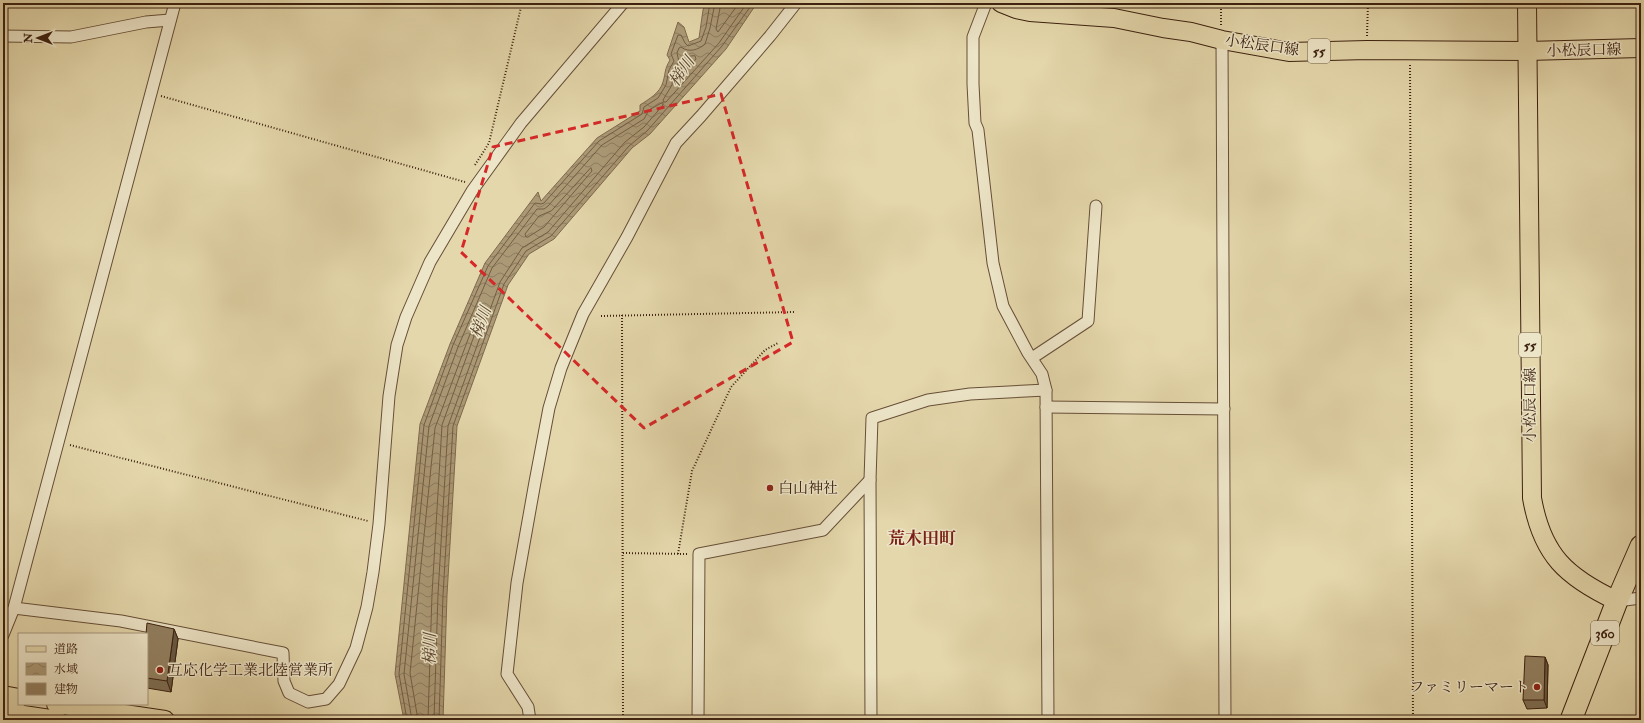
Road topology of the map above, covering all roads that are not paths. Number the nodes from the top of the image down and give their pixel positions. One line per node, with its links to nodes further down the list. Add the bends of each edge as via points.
1 (175, 3): 7 (street)
2 (623, 3): 21 (street, via 521,123 472,191 430,262 406,317 397,345 389,396 379,524 367,607 356,648 339,684 326,699 308,702 289,693 284,681 283,653 121,621)
3 (796, 3): 29 (street, via 702,116 676,143 627,237 582,314 561,368 549,408 517,583 507,674 528,707)
4 (986, 3): 13 (street, via 973,38 973,84 975,123 978,130 993,263 1003,306)
5 (1001, 3): 9 (main road, 小松辰口線 / 55, via 1030,12 1114,18)
6 (1527, 3): 11 (main road, 小松辰口線 / 55)
7 (170, 20): 8 (street, via 146,22 71,37); 21 (street)
8 (3, 36)
9 (1222, 40): 11 (main road, 小松辰口線 / 55, via 1289,52); 16 (street)
10 (1641, 48): 11 (main road, 小松辰口線 / 55)
11 (1527, 51): 20 (main road, 小松辰口線 / 55, via 1532,498 1544,540 1556,560 1575,578)
12 (1096, 206): 13 (street, via 1088,321)
13 (1032, 358): 14 (street, via 1042,374)
14 (1046, 390): 15 (street); 17 (street, via 970,394 928,400 872,418)
15 (1046, 407): 16 (street); 32 (street)
16 (1224, 409): 33 (street)
17 (870, 480): 30 (street, via 823,530 699,554); 31 (street)
18 (1641, 546): 20 (highway, 360)
19 (1641, 598): 20 (street)
20 (1617, 601): 34 (highway, 360)
21 (14, 608): 22 (street)
22 (3, 635)
23 (3, 695): 24 (main road)
24 (18, 698)
25 (63, 705): 28 (main road)
26 (3, 712): 27 (main road)
27 (57, 720)
28 (165, 720)
29 (530, 720)
30 (698, 720)
31 (871, 720)
32 (1048, 720)
33 (1225, 720)
34 (1571, 720)

